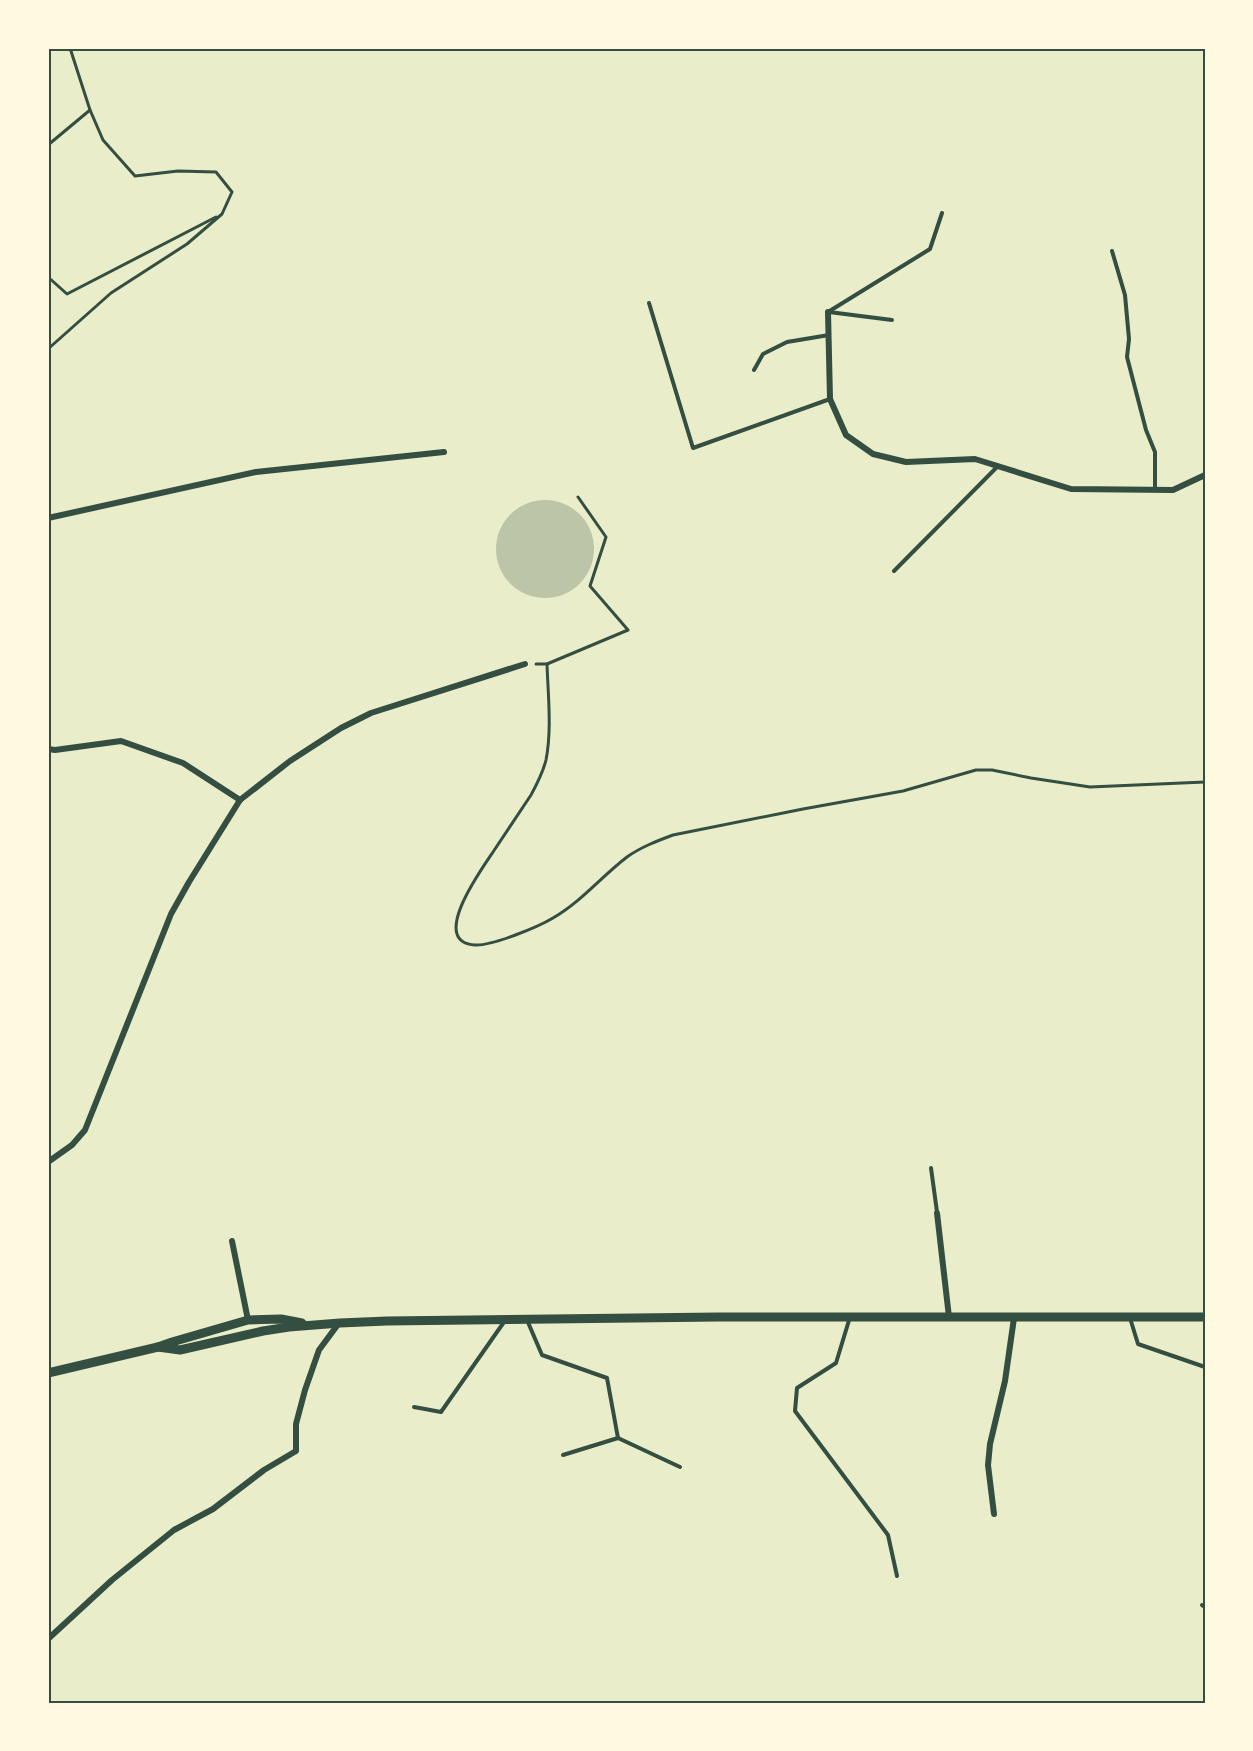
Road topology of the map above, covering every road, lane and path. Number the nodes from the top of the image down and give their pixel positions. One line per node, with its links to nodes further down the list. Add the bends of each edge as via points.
1 (70, 48): 2 (path)
2 (90, 110): 3 (path); 5 (path, via 103,140 135,176 216,172 232,192)
3 (48, 145)
4 (942, 213): 9 (lane, via 930,249)
5 (222, 214): 7 (path, via 67,294); 12 (path, via 187,244 111,293)
6 (1112, 251): 18 (lane, via 1125,295 1127,357 1155,452)
7 (48, 277)
8 (649, 303): 14 (lane, via 693,448)
9 (828, 312): 10 (lane); 11 (street)
10 (892, 320)
11 (829, 335): 13 (lane, via 787,342 763,354); 14 (street)
12 (48, 349)
13 (754, 370)
14 (830, 399): 16 (street, via 846,435 873,454 906,462 975,459)
15 (444, 452): 20 (street, via 256,472)
16 (998, 466): 18 (street, via 1071,489); 21 (lane)
17 (1205, 475): 18 (street, via 1173,490)
18 (1155, 490)
19 (578, 497): 24 (path, via 606,537 590,586 628,630 547,664 546,760 531,795 466,893 456,929 458,938 466,944 480,945 552,919 628,856 673,835 903,791 976,770 1090,787)
20 (48, 518)
21 (894, 571)
22 (525, 664): 25 (street, via 371,713 290,761)
23 (48, 749): 25 (street, via 121,741 183,763)
24 (1205, 782)
25 (240, 800): 26 (street, via 171,914 85,1130)
26 (48, 1162)
27 (931, 1168): 28 (lane)
28 (937, 1213): 31 (street)
29 (232, 1241): 36 (street)
30 (850, 1317): 31 (street); 35 (street); 48 (lane, via 836,1363 797,1388 795,1411 888,1535)
31 (949, 1317): 33 (street)
32 (1205, 1317): 34 (street)
33 (1014, 1318): 34 (street); 47 (street, via 990,1444 988,1465)
34 (1130, 1318): 41 (lane, via 1138,1344)
35 (527, 1319): 37 (street); 44 (lane, via 542,1355 607,1378)
36 (248, 1320): 39 (street, via 281,1319); 40 (street)
37 (505, 1320): 38 (street); 43 (lane, via 441,1412)
38 (340, 1323): 39 (street); 49 (street, via 319,1350 305,1390 296,1424 296,1451 213,1509 174,1530)
39 (311, 1325): 40 (street, via 263,1331 180,1350)
40 (158, 1347): 42 (street)
41 (1205, 1367)
42 (48, 1373)
43 (414, 1407)
44 (618, 1438): 45 (lane); 46 (lane)
45 (563, 1455)
46 (680, 1467)
47 (994, 1514)
48 (897, 1576)
49 (48, 1639)

